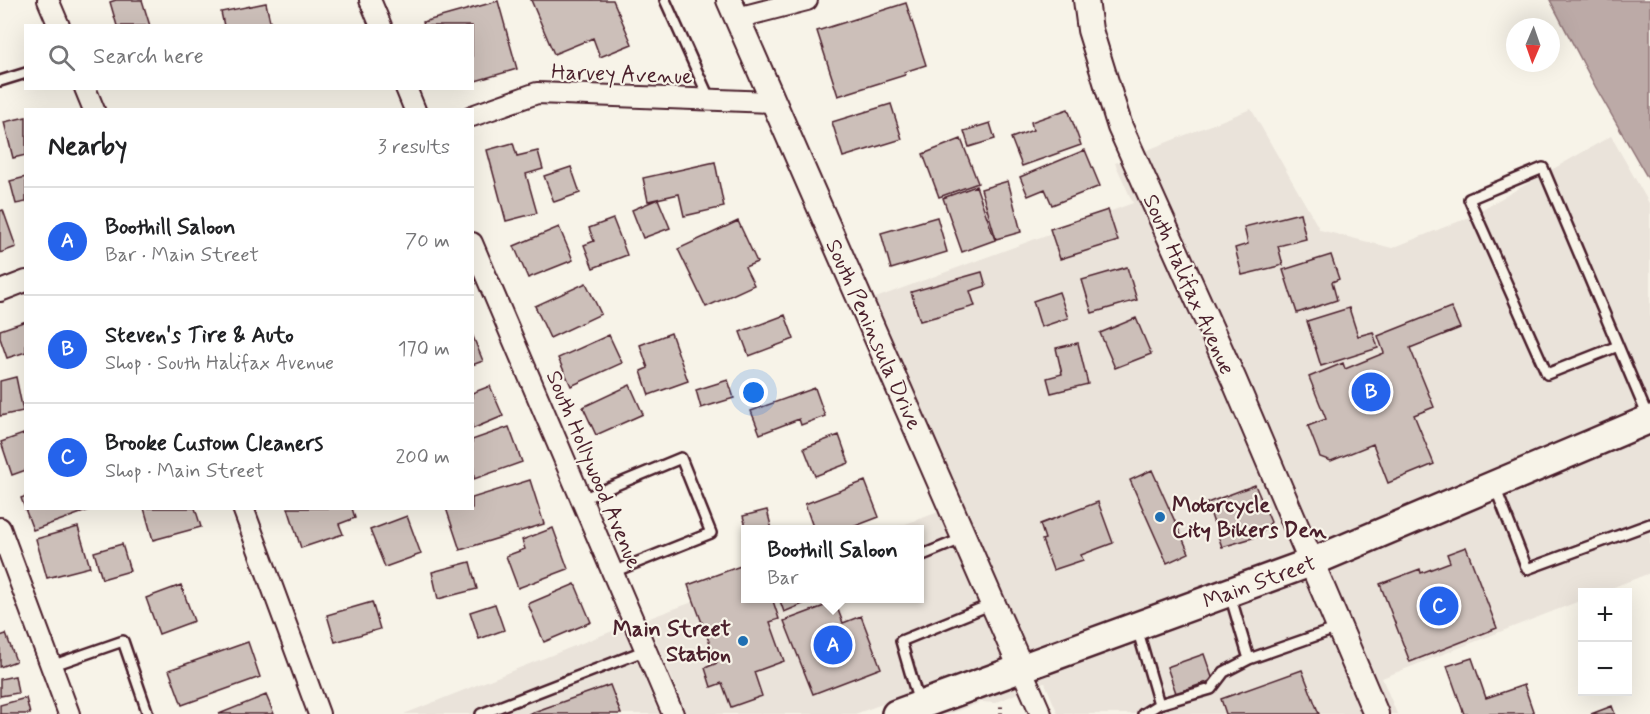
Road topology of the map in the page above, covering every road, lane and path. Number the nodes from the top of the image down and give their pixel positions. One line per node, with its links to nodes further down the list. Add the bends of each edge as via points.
1 (48, 0): 7 (street)
2 (370, 0): 8 (street)
3 (665, 0): 13 (lane)
4 (807, 0): 6 (street)
5 (1086, 0): 30 (street, South Halifax Avenue, via 1090,30 1120,127)
6 (733, 9): 14 (street, South Peninsula Drive)
7 (58, 24)
8 (380, 24)
9 (24, 74): 10 (lane)
10 (0, 81)
11 (86, 90): 15 (street)
12 (407, 90): 16 (street)
13 (710, 100): 14 (street, Harvey Avenue); 17 (street, Harvey Avenue, via 537,93)
14 (774, 102): 28 (street, South Peninsula Drive)
15 (93, 108)
16 (414, 108)
17 (474, 115)
18 (474, 248): 24 (street, South Hollywood Avenue)
19 (24, 282): 20 (street)
20 (0, 291)
21 (1618, 346): 21 (lane, via 1544,168 1469,199 1547,374); 22 (lane)
22 (1650, 419): 23 (main road, Main Street)
23 (1494, 485): 26 (lane, via 1527,569); 30 (main road, Main Street)
24 (582, 500): 31 (street, South Hollywood Avenue); 31 (lane, via 681,458 711,533)
25 (244, 510): 44 (street)
26 (1650, 524)
27 (0, 528): 38 (street)
28 (964, 538): 29 (lane); 33 (street, South Peninsula Drive)
29 (924, 554)
30 (1312, 562): 32 (main road, Main Street); 35 (street, South Halifax Avenue)
31 (613, 572): 36 (street, South Hollywood Avenue)
32 (1229, 592): 34 (main road, Main Street); 37 (lane)
33 (993, 603): 39 (street, South Peninsula Drive); 41 (lane, via 901,640)
34 (1136, 626): 39 (main road, Main Street); 40 (lane)
35 (1340, 628): 37 (lane); 49 (street, South Halifax Avenue)
36 (646, 650): 45 (lane); 46 (street, South Hollywood Avenue)
37 (1249, 659): 40 (lane, via 1224,672 1211,689)
38 (51, 666): 42 (street); 43 (lane, via 123,641)
39 (1021, 668): 41 (main road, Main Street); 47 (street)
40 (1159, 704): 48 (lane)
41 (908, 710)
42 (69, 714)
43 (148, 714)
44 (319, 714)
45 (481, 714)
46 (674, 714)
47 (1041, 714)
48 (1143, 714)
49 (1376, 714)

